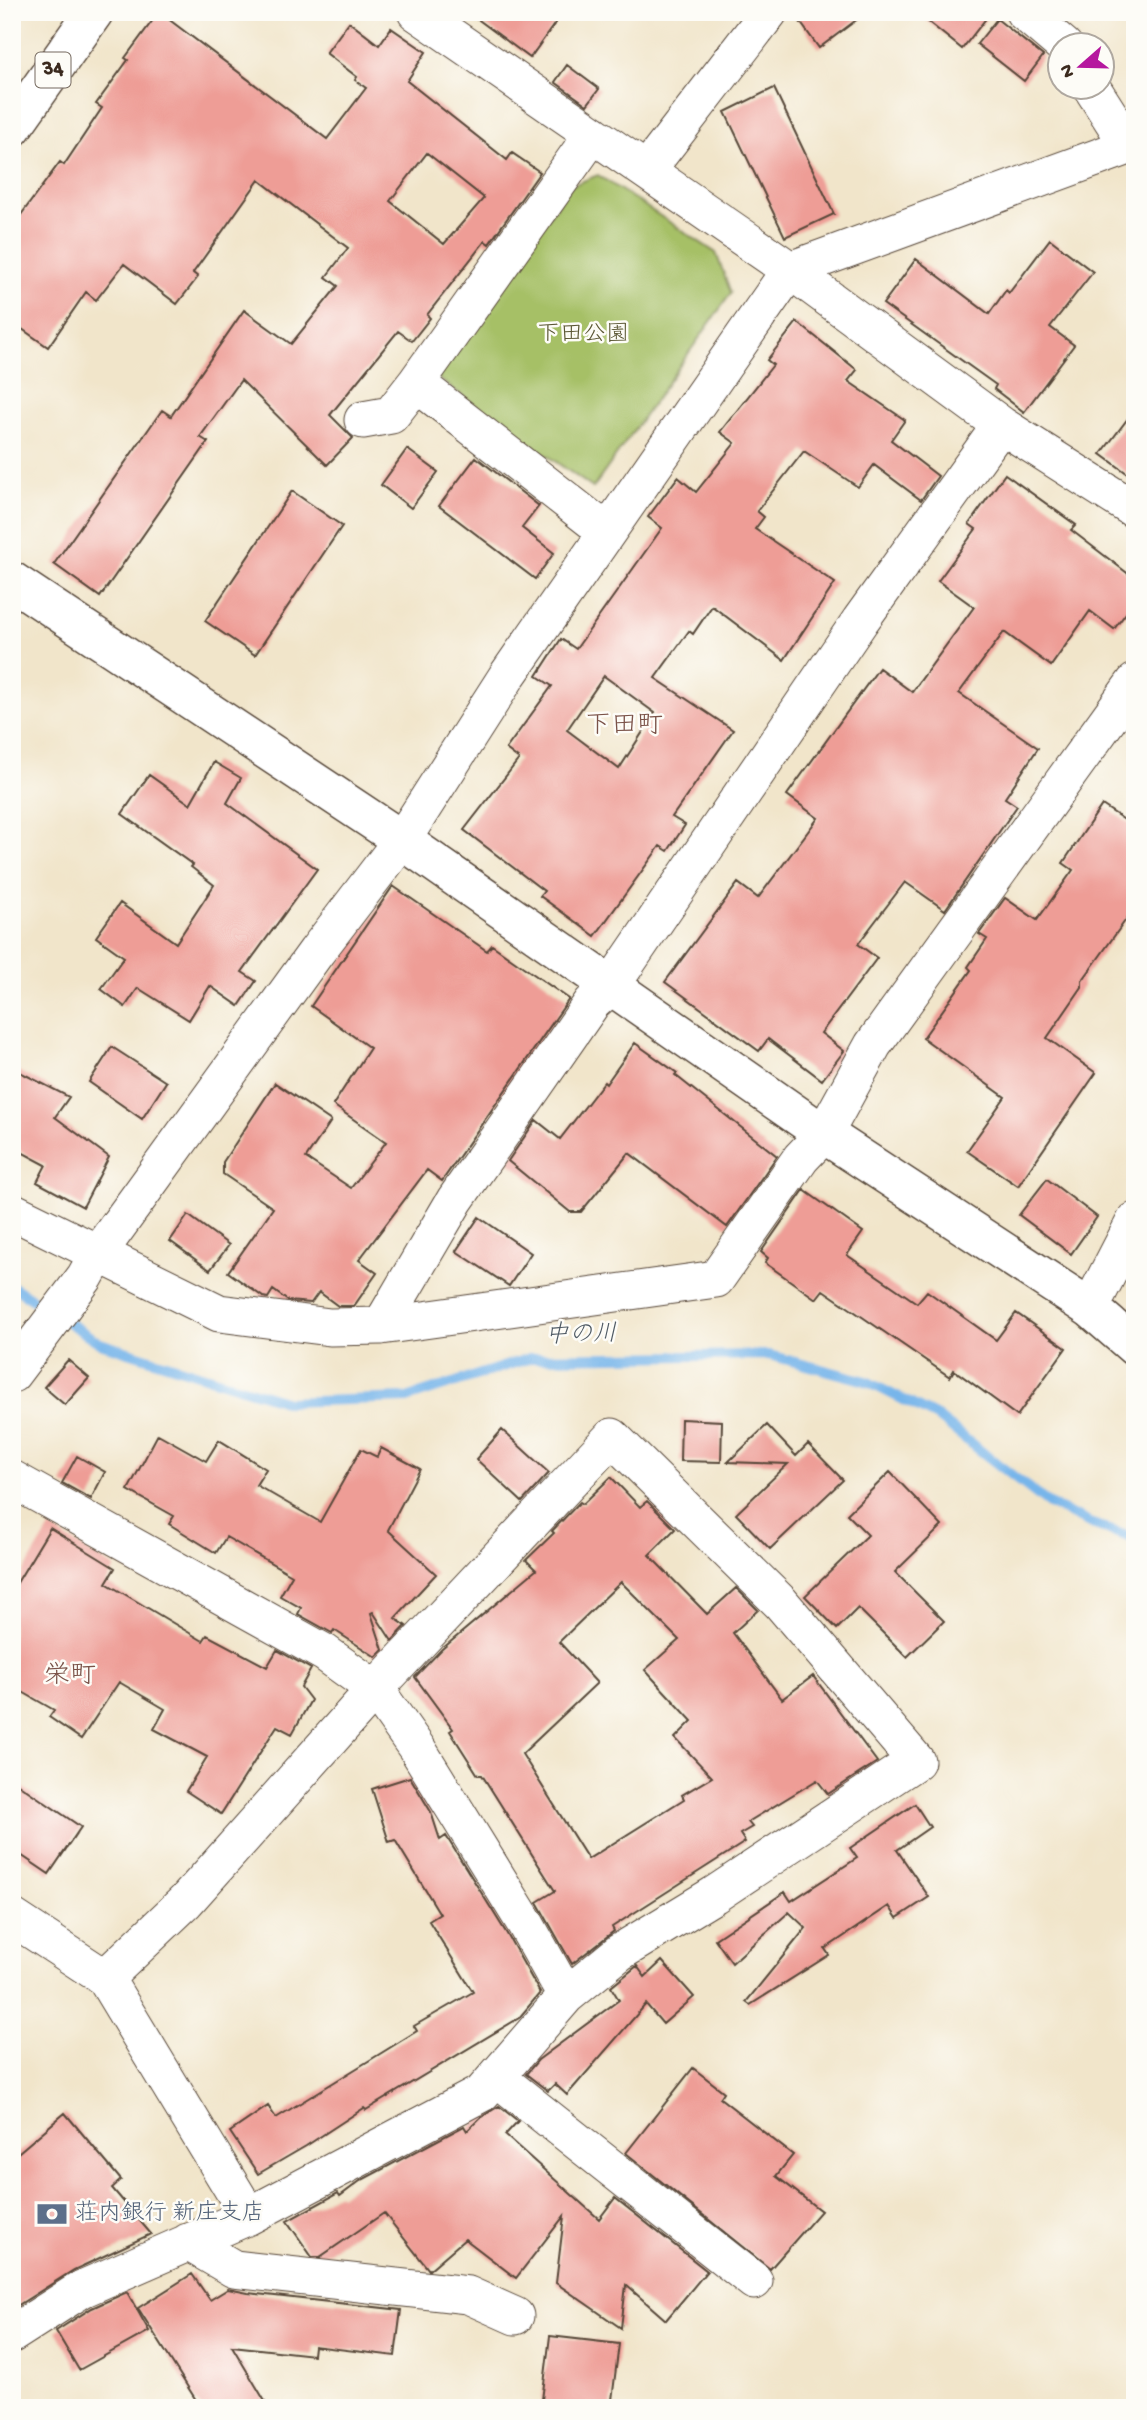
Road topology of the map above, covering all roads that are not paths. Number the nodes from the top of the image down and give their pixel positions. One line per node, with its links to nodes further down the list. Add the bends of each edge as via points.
1 (94, 12): 7 (street, 34)
2 (416, 12): 8 (street)
3 (769, 12): 10 (street)
4 (1024, 12): 5 (street)
5 (1047, 32)
6 (1101, 102): 9 (street)
7 (12, 128)
8 (593, 134): 10 (street); 12 (street)
9 (1132, 148): 11 (street)
10 (647, 170): 11 (street)
11 (790, 270): 14 (street); 16 (street)
12 (416, 383): 13 (street, via 391,415); 16 (street)
13 (363, 420)
14 (1001, 425): 15 (street); 20 (street, via 852,632)
15 (1135, 510)
16 (607, 532): 19 (street)
17 (12, 582): 19 (street)
18 (1135, 682): 21 (street, via 873,1045)
19 (402, 840): 20 (street); 24 (street)
20 (611, 986): 21 (street); 26 (street, via 592,1003 455,1200)
21 (824, 1134): 25 (street); 26 (street, via 716,1279)
22 (12, 1211): 24 (street)
23 (1135, 1221): 25 (street)
24 (92, 1265): 26 (street, via 219,1313 330,1327); 28 (street)
25 (1090, 1308): 27 (street)
26 (381, 1326)
27 (1135, 1347)
28 (21, 1364)
29 (12, 1479): 30 (street, via 325,1653)
30 (375, 1689): 32 (street, via 186,1901); 33 (street, via 418,1750); 33 (street, via 612,1437 781,1603 916,1761 620,1952)
31 (12, 1917): 32 (street)
32 (105, 1978): 35 (street)
33 (566, 1996): 34 (street)
34 (496, 2077): 35 (street, via 482,2093); 37 (street)
35 (248, 2216): 36 (street)
36 (188, 2242): 38 (street, via 234,2269 468,2295); 39 (street, via 82,2289)
37 (754, 2281)
38 (515, 2316)
39 (12, 2334)

